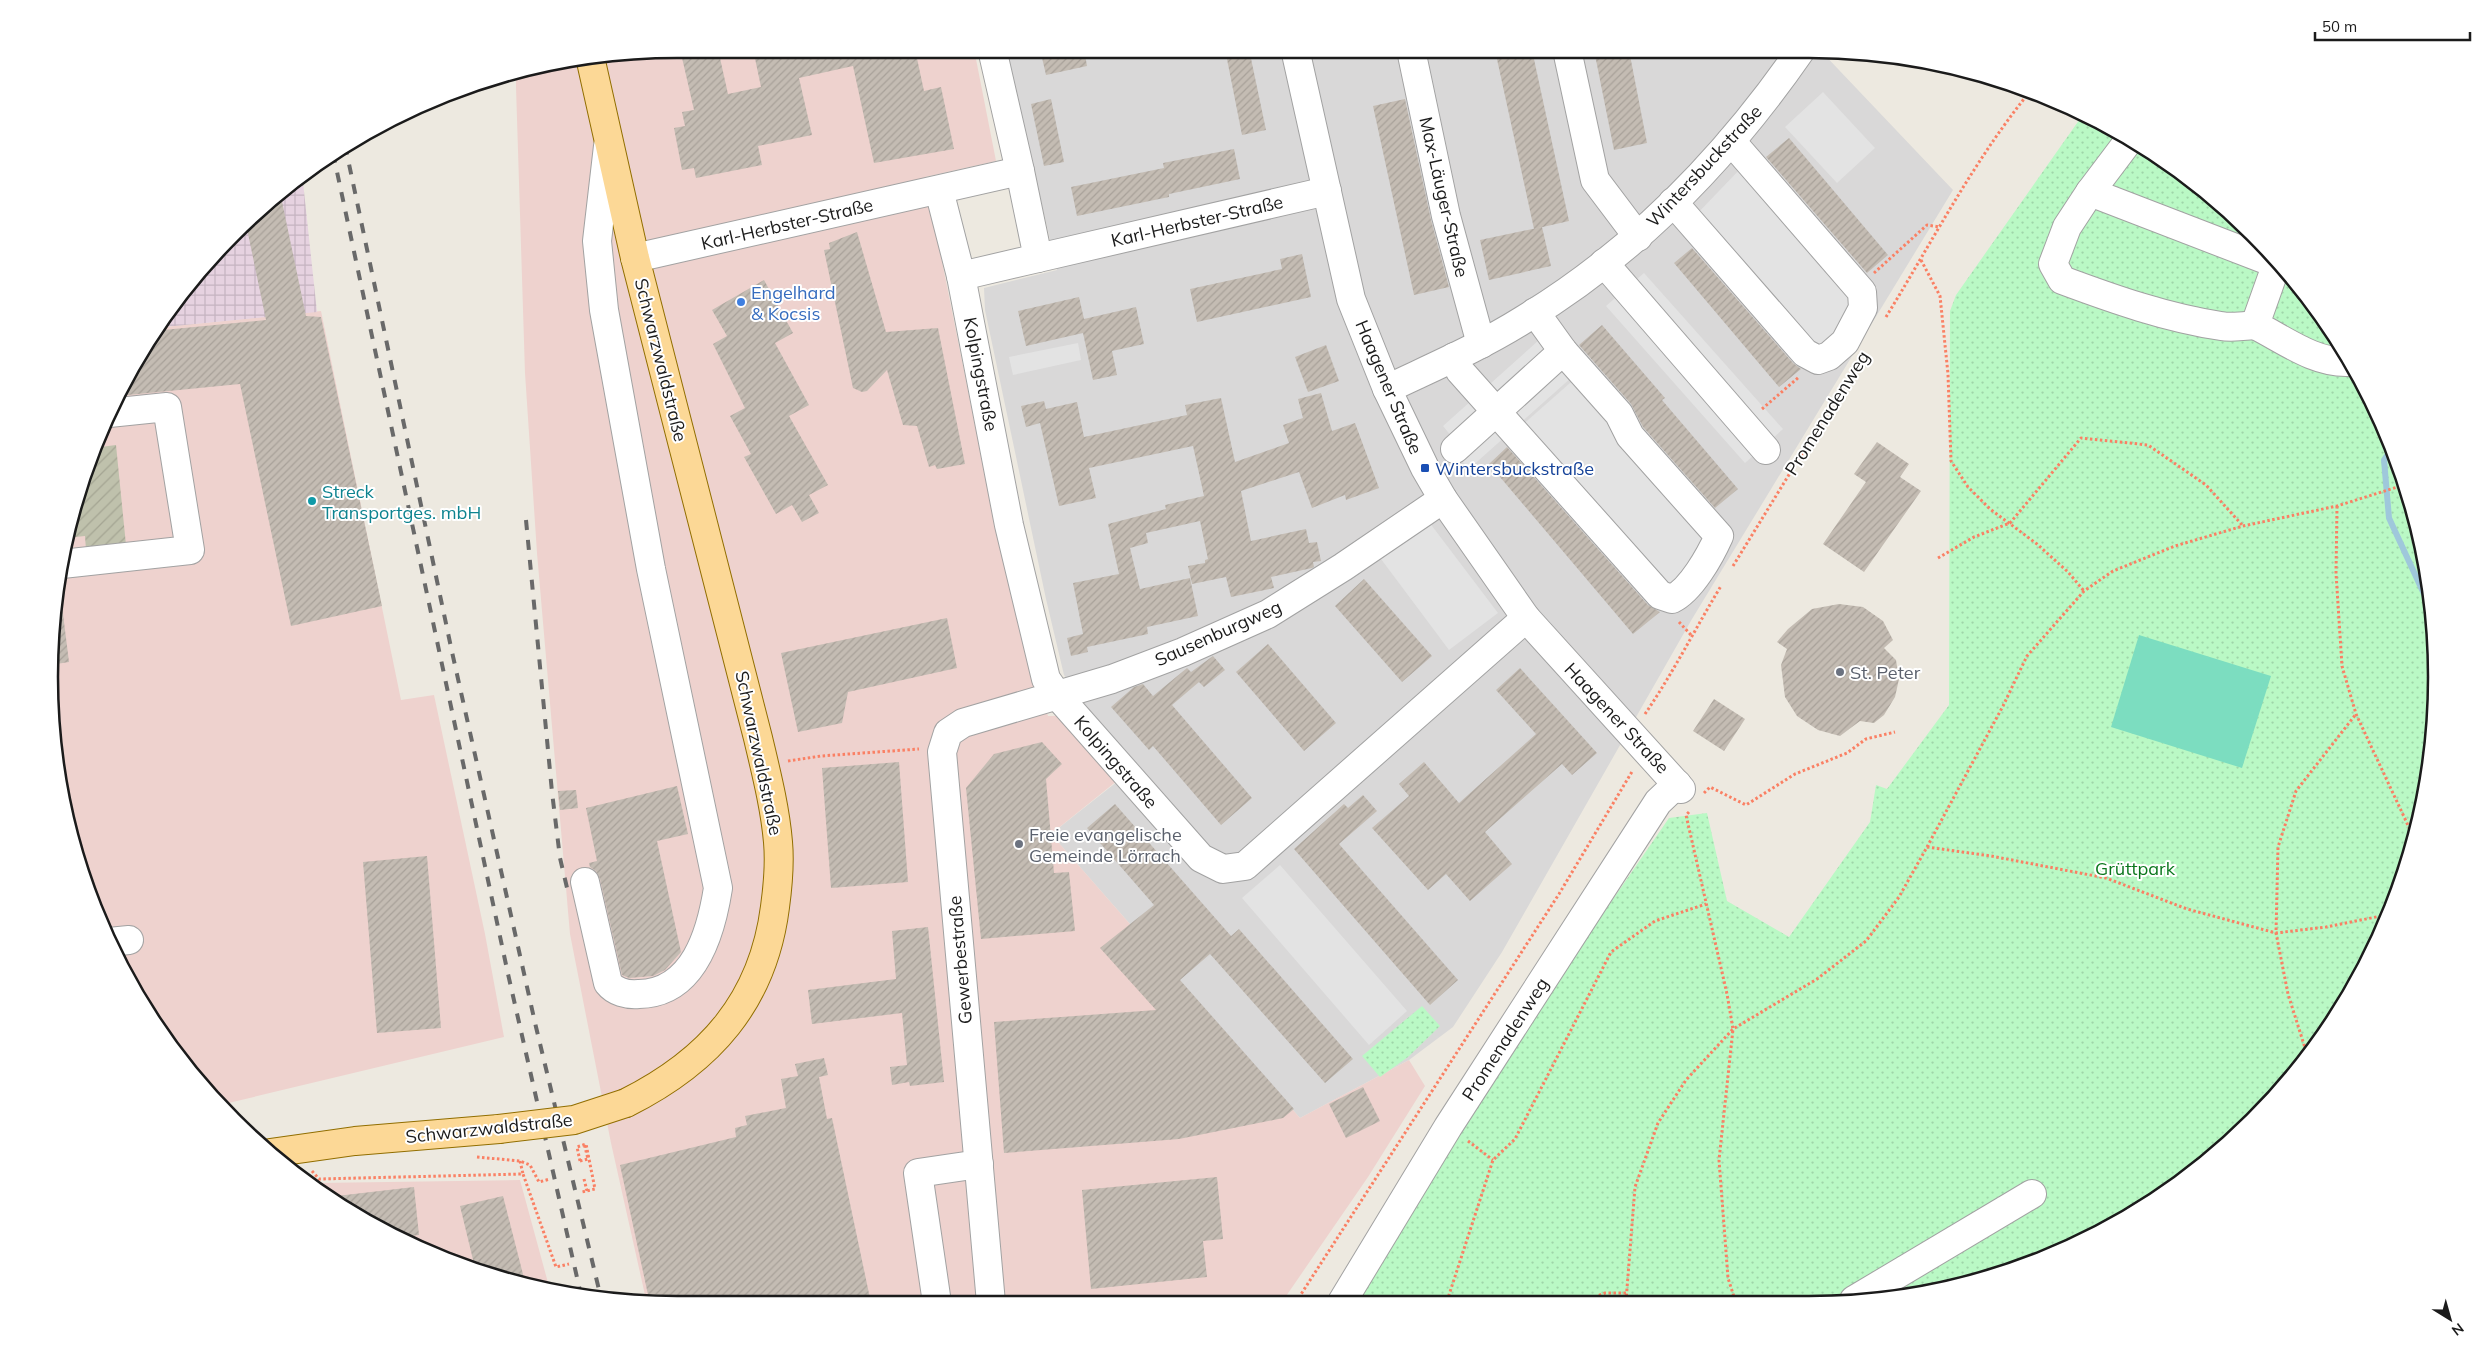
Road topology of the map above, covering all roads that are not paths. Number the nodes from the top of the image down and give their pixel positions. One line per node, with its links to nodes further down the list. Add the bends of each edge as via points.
1 (994, 58): 10 (street)
2 (1297, 58): 12 (street, Haagener Straße)
3 (1413, 58): 24 (street, Max-Läuger-Straße, via 1446,216)
4 (1569, 58): 15 (street, via 1595,180)
5 (1795, 58): 7 (street, Wintersbuckstraße)
6 (591, 64): 8 (main road, Schwarzwaldstraße)
7 (1731, 141): 14 (street, Wintersbuckstraße); 14 (street, via 1862,292 1863,308 1845,342 1829,356 1818,360 1805,353)
8 (608, 142): 16 (main road, Schwarzwaldstraße); 38 (street, via 597,241 604,310 651,569 718,888 713,918 703,947 686,973 666,988 648,994 612,988 608,983)
9 (2126, 145): 13 (street)
10 (1020, 172): 11 (street, Karl-Herbster-Straße); 17 (street)
11 (939, 190): 16 (street, Karl-Herbster-Straße); 21 (street, Kolpingstraße)
12 (1327, 191): 17 (street, Karl-Herbster-Straße); 28 (street, Haagener Straße, via 1352,299)
13 (2090, 192): 18 (street); 23 (street, via 2067,227 2053,264 2062,280 2164,314 2222,327)
14 (1673, 202): 15 (street, Wintersbuckstraße)
15 (1638, 237): 19 (street, Wintersbuckstraße)
16 (635, 258): 39 (main road, Schwarzwaldstraße, bridge, via 774,810 779,878 769,941 756,982 712,1044 681,1070 626,1103 574,1120 355,1141)
17 (1038, 258): 21 (street, Karl-Herbster-Straße)
18 (2265, 259)
19 (1604, 263): 22 (street, Wintersbuckstraße); 32 (street)
20 (2275, 270): 23 (street)
21 (961, 276): 36 (street, Kolpingstraße, via 1009,525 1046,679)
22 (1535, 312): 24 (street, Wintersbuckstraße); 25 (street)
23 (2255, 326): 27 (street, via 2310,355)
24 (1481, 344): 26 (street, Wintersbuckstraße)
25 (1563, 351): 29 (street); 29 (street, via 1619,414 1630,436 1719,536 1682,594 1672,599 1660,595)
26 (1454, 357): 28 (street, Wintersbuckstraße); 29 (street, via 1460,371)
27 (2342, 362)
28 (1387, 389): 33 (street, Haagener Straße, via 1409,438)
29 (1497, 411): 31 (street)
30 (117, 413): 34 (street, via 167,407 190,550)
31 (1455, 450)
32 (1766, 450)
33 (1443, 499): 35 (street, Haagener Straße); 36 (street, Sausenburgweg, via 1268,614 1183,652 1112,679)
34 (68, 563)
35 (1526, 618): 36 (street, Kolpingstraße, via 1245,866 1223,868 1201,858); 37 (street, Haagener Straße)
36 (1057, 695): 40 (street, Gewerbestraße, via 963,723 948,733 942,752)
37 (1687, 795): 45 (street, Promenadenweg, via 1658,802 1448,1127)
38 (585, 882)
39 (280, 1152)
40 (979, 1164): 43 (street, via 918,1173); 44 (street, Gewerbestraße)
41 (2032, 1194): 42 (street)
42 (1865, 1293)
43 (936, 1296)
44 (990, 1296)
45 (1346, 1296)

